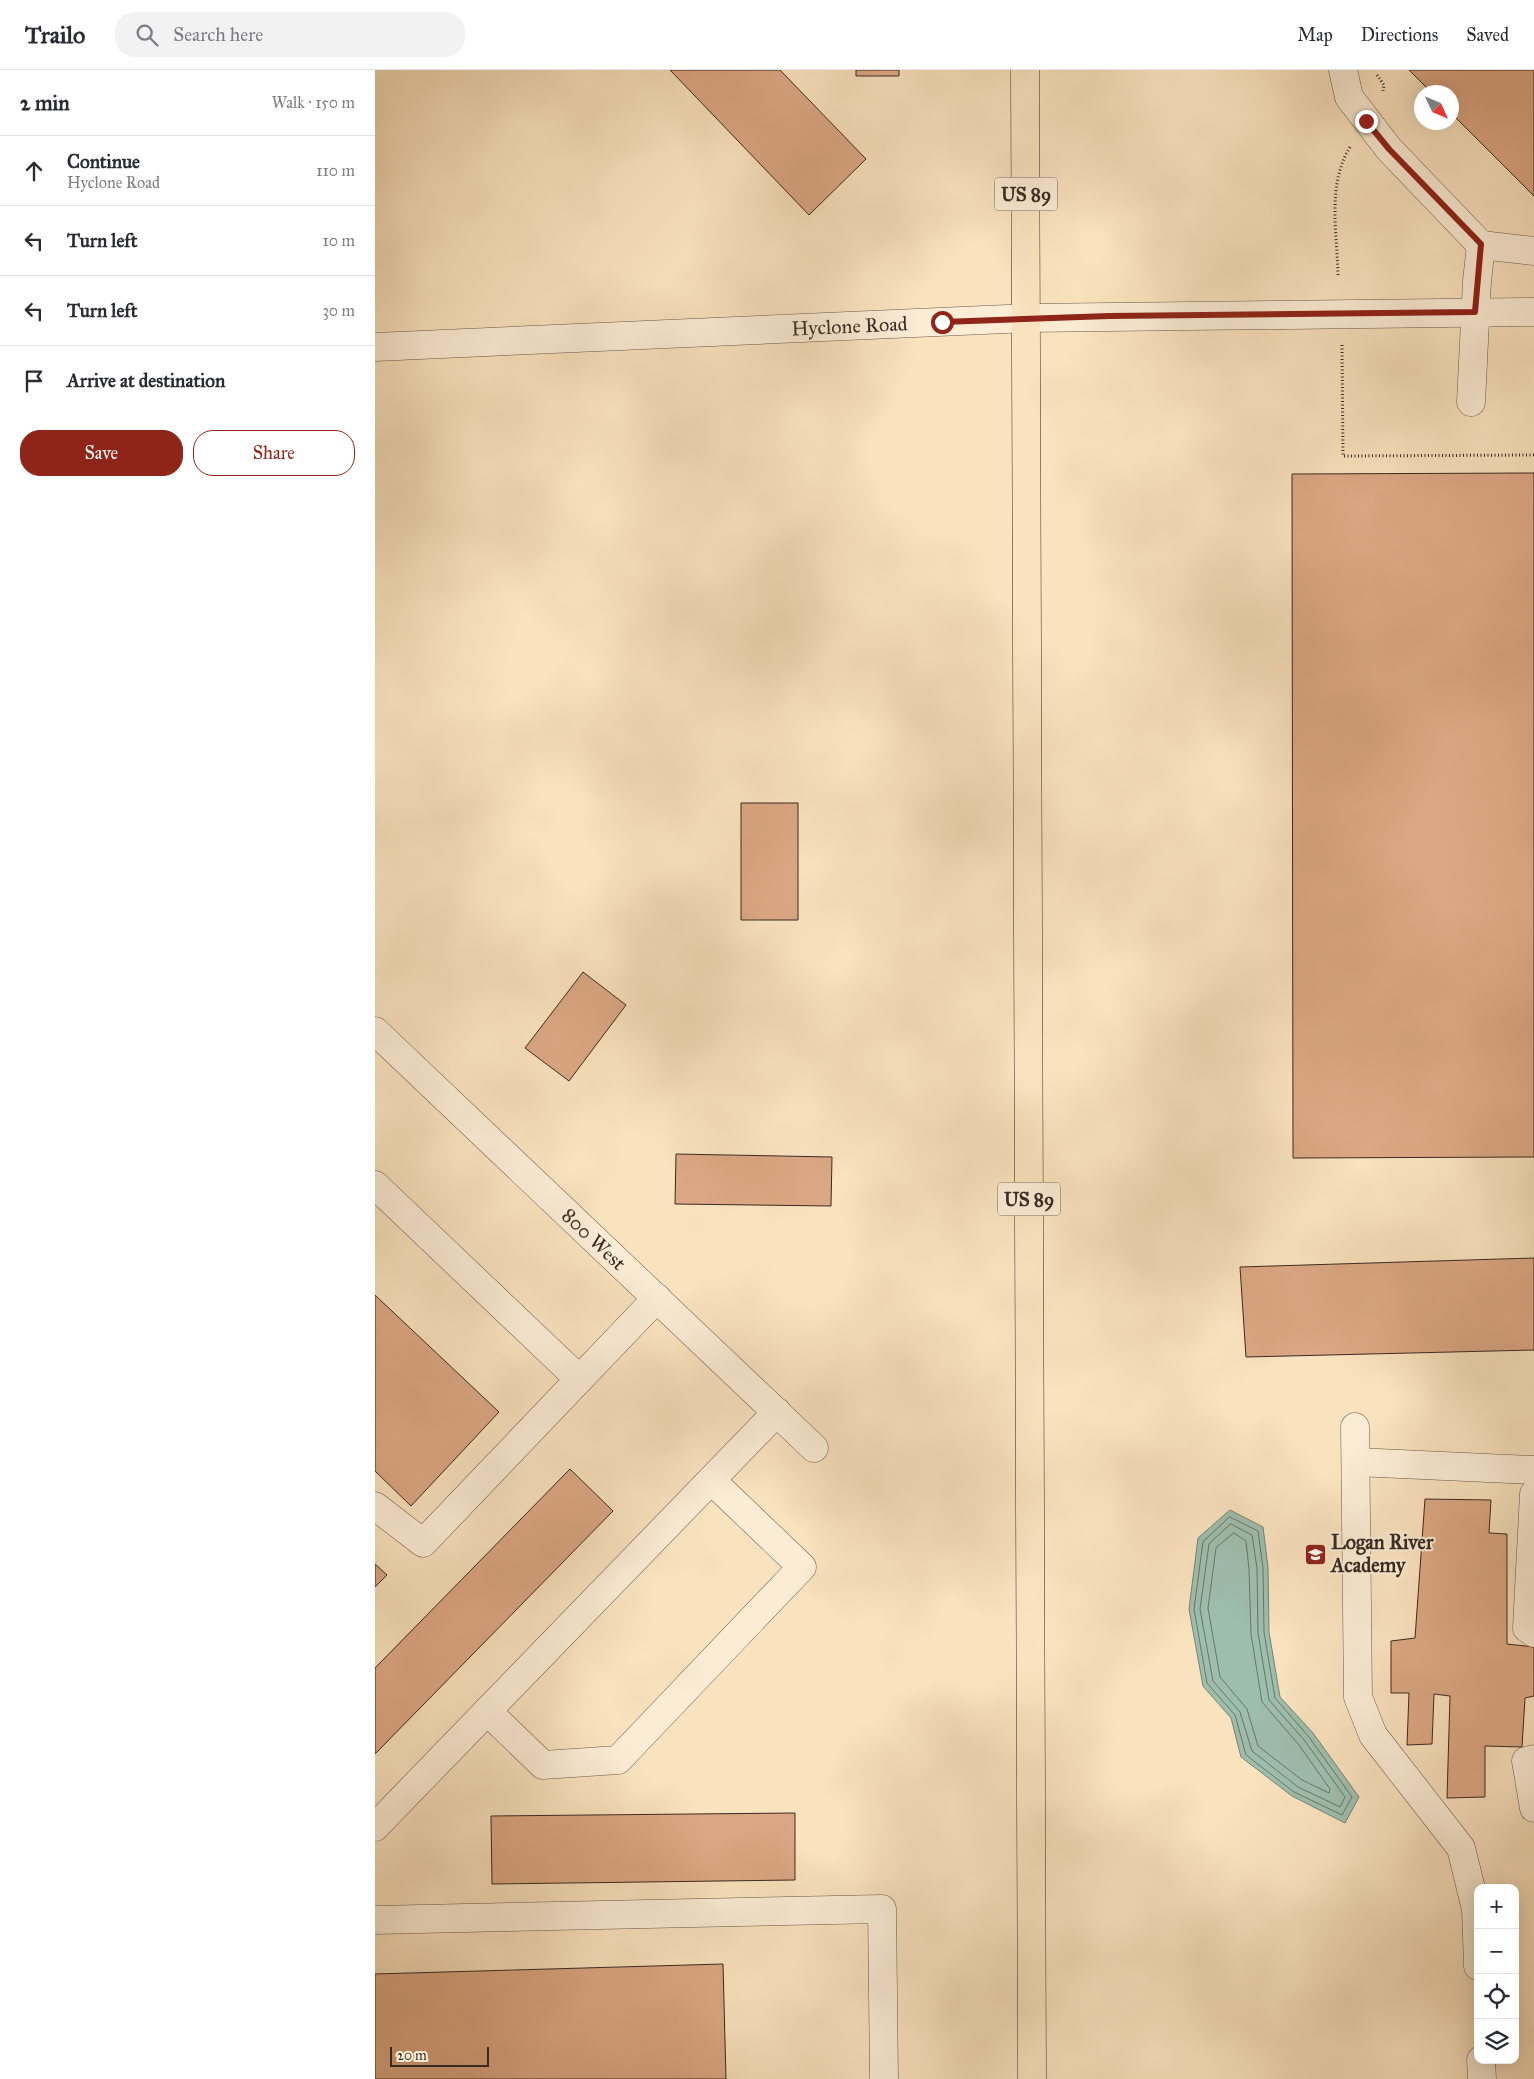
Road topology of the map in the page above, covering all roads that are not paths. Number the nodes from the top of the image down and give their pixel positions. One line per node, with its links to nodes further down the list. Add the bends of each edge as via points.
1 (1025, 70): 7 (highway, US 89)
2 (1343, 70): 3 (street, via 1349,97 1366,121)
3 (1481, 244): 4 (street); 5 (street)
4 (1534, 251)
5 (1475, 312): 6 (street, Hyclone Road); 7 (street, Hyclone Road); 9 (street)
6 (1534, 312)
7 (1027, 318): 8 (street, Hyclone Road); 31 (highway, US 89)
8 (375, 347)
9 (1471, 402)
10 (375, 1031): 12 (street, 800 West)
11 (375, 1185): 13 (street)
12 (657, 1298): 13 (street); 14 (street, 800 West)
13 (579, 1379): 21 (street, via 423,1543)
14 (777, 1412): 16 (street, 800 West); 19 (street)
15 (1355, 1427): 17 (street)
16 (814, 1448)
17 (1356, 1462): 18 (street); 28 (street, via 1358,1697 1373,1735 1461,1848 1476,1909)
18 (1534, 1470)
19 (711, 1480): 23 (street); 23 (street, via 802,1567 618,1760 543,1765)
20 (1534, 1494): 22 (street, via 1527,1628)
21 (375, 1506)
22 (1534, 1633)
23 (487, 1711): 26 (street)
24 (1534, 1759): 25 (street, via 1526,1761)
25 (1534, 1808)
26 (375, 1827)
27 (375, 1920): 30 (street, via 882,1908)
28 (1477, 1929)
29 (1481, 2064): 32 (street)
30 (884, 2079)
31 (1032, 2079)
32 (1482, 2079)

